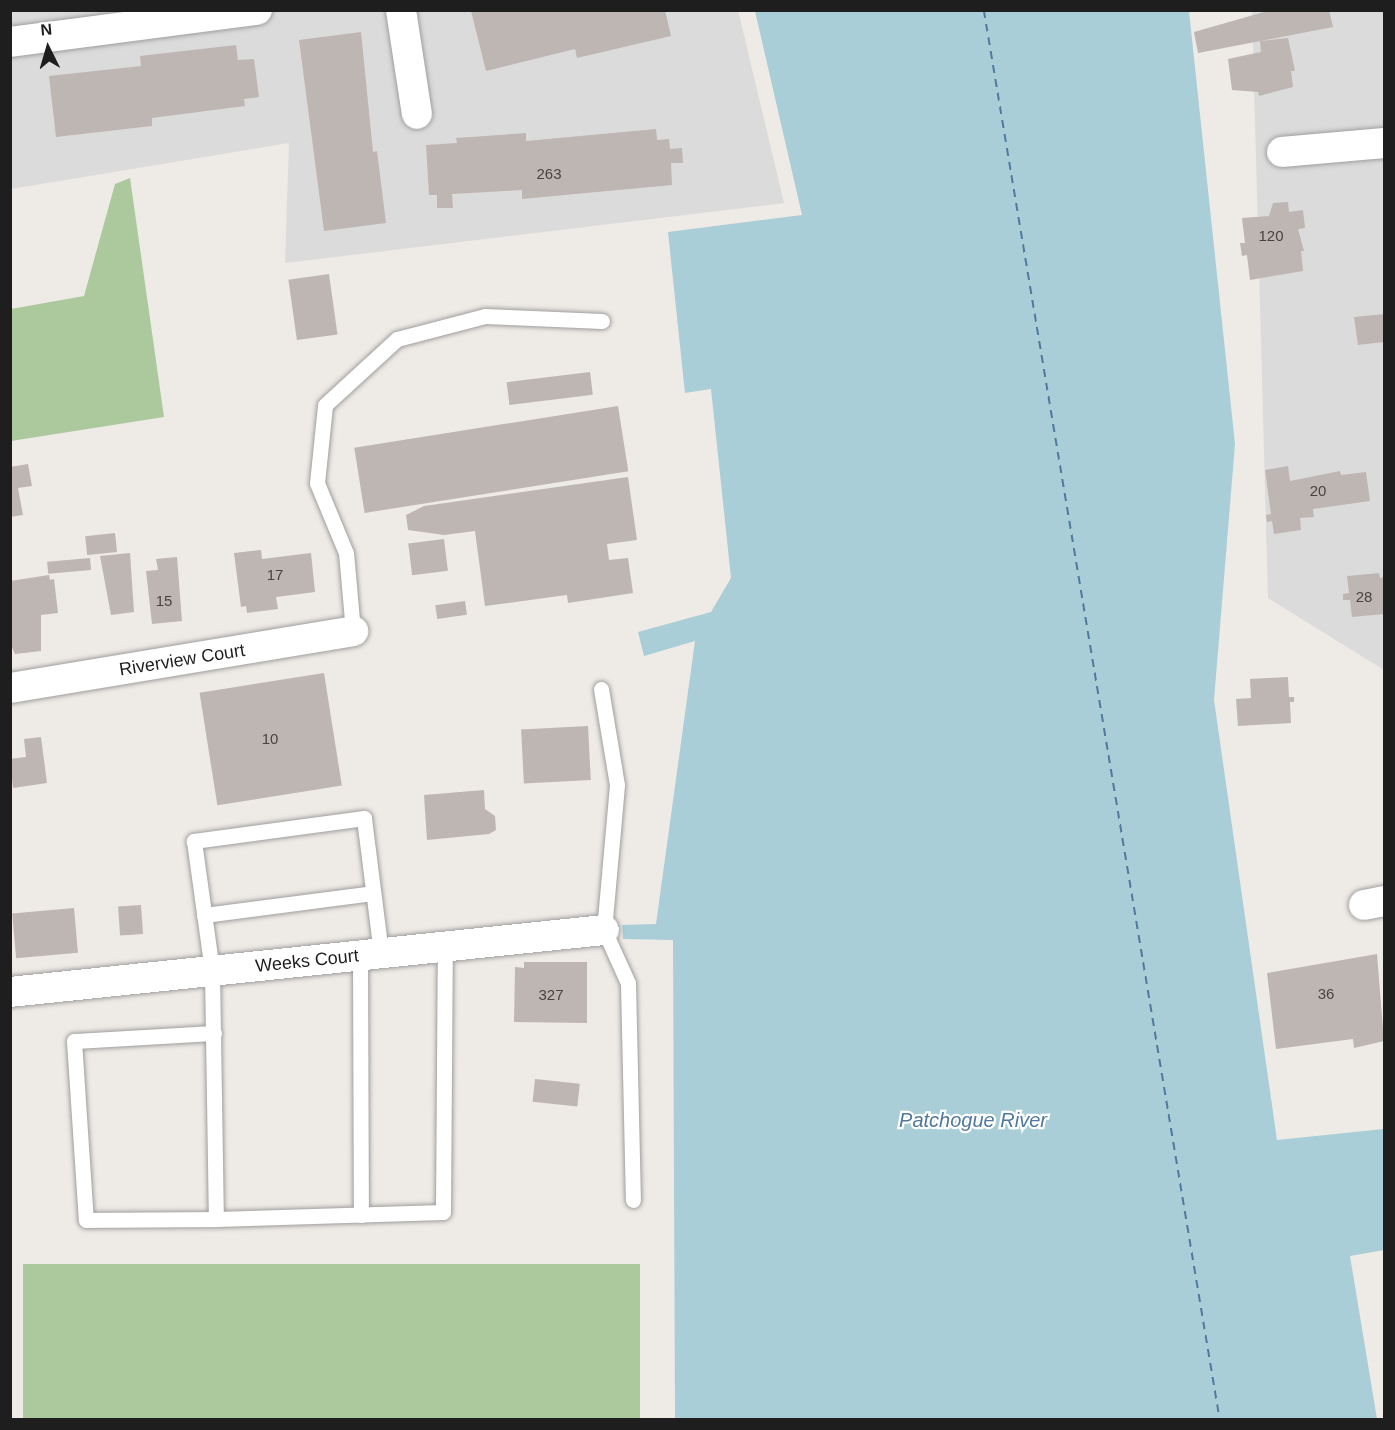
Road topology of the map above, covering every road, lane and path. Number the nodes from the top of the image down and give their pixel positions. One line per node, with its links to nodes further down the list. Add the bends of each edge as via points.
1 (257, 10): 3 (street)
2 (401, 10): 4 (street)
3 (10, 42)
4 (417, 114)
5 (1384, 143): 6 (street)
6 (1282, 152)
7 (602, 321): 8 (lane, via 485,316 397,339 325,405 317,483 346,553)
8 (353, 631): 9 (street, Riverview Court)
9 (10, 688)
10 (601, 690): 13 (lane, via 617,785)
11 (373, 893): 12 (lane); 12 (lane, via 364,818 194,841); 15 (lane)
12 (204, 915): 16 (lane)
13 (604, 930): 14 (street, Weeks Court); 19 (lane, via 628,983)
14 (445, 946): 15 (street, Weeks Court); 20 (lane, via 443,1212)
15 (371, 954): 16 (street, Weeks Court); 20 (lane)
16 (212, 971): 17 (street, Weeks Court); 18 (lane)
17 (10, 992)
18 (214, 1033): 21 (lane); 21 (lane, via 74,1041 86,1220)
19 (633, 1200)
20 (361, 1215): 21 (lane)
21 (216, 1219)

